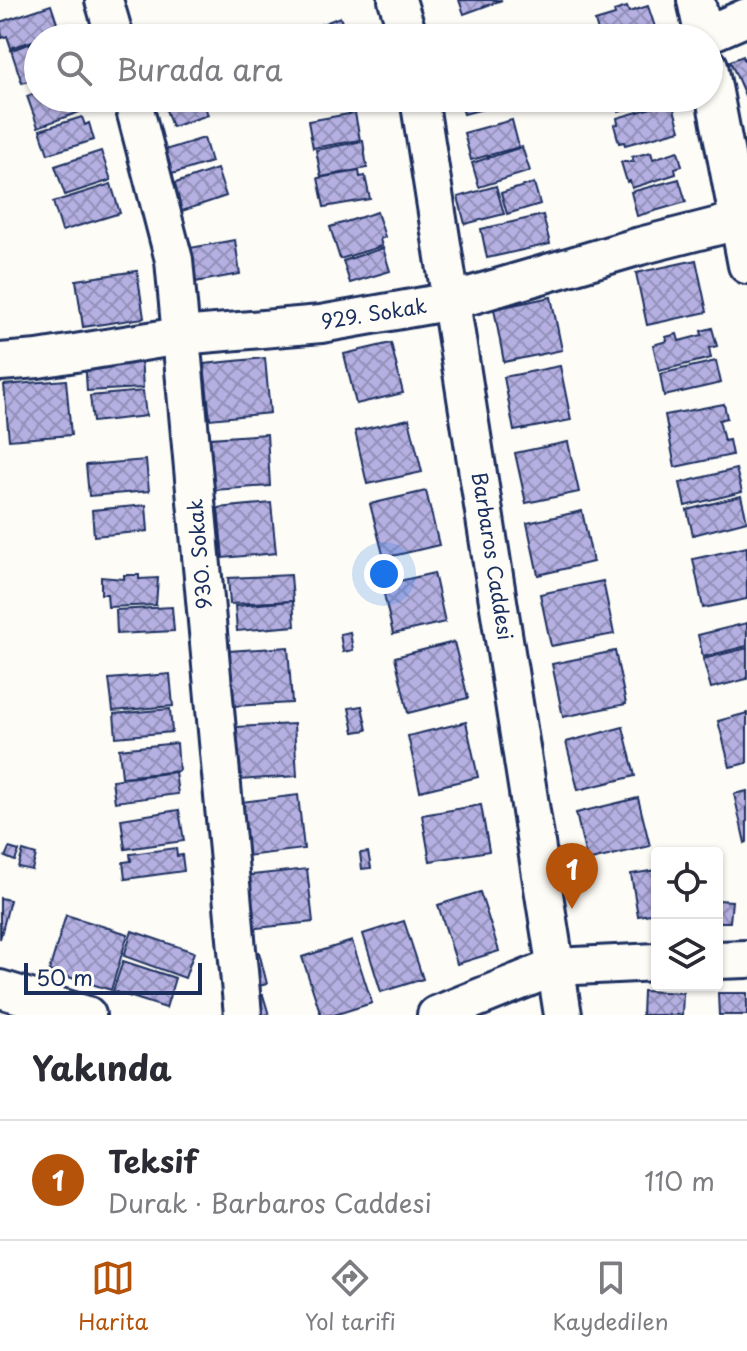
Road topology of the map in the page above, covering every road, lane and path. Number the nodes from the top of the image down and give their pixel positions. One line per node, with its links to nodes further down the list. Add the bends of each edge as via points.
1 (104, 0): 5 (street)
2 (397, 0): 6 (street)
3 (696, 0): 7 (street)
4 (747, 17): 8 (street)
5 (111, 24)
6 (405, 24)
7 (701, 24)
8 (723, 34)
9 (136, 112): 15 (street, 930. Sokak, via 174,260)
10 (421, 112): 14 (street, Barbaros Caddesi)
11 (717, 112): 12 (street)
12 (738, 221): 13 (street); 14 (street, 929. Sokak)
13 (747, 265)
14 (452, 301): 15 (street, 929. Sokak, via 321,324); 20 (street, Barbaros Caddesi)
15 (180, 336): 16 (street, 929. Sokak); 23 (street, 930. Sokak)
16 (0, 362)
17 (747, 959): 18 (street)
18 (723, 960)
19 (651, 962): 20 (street)
20 (555, 967): 24 (street); 25 (street, Barbaros Caddesi)
21 (0, 989): 22 (street)
22 (87, 1015)
23 (243, 1015)
24 (436, 1015)
25 (563, 1015)

